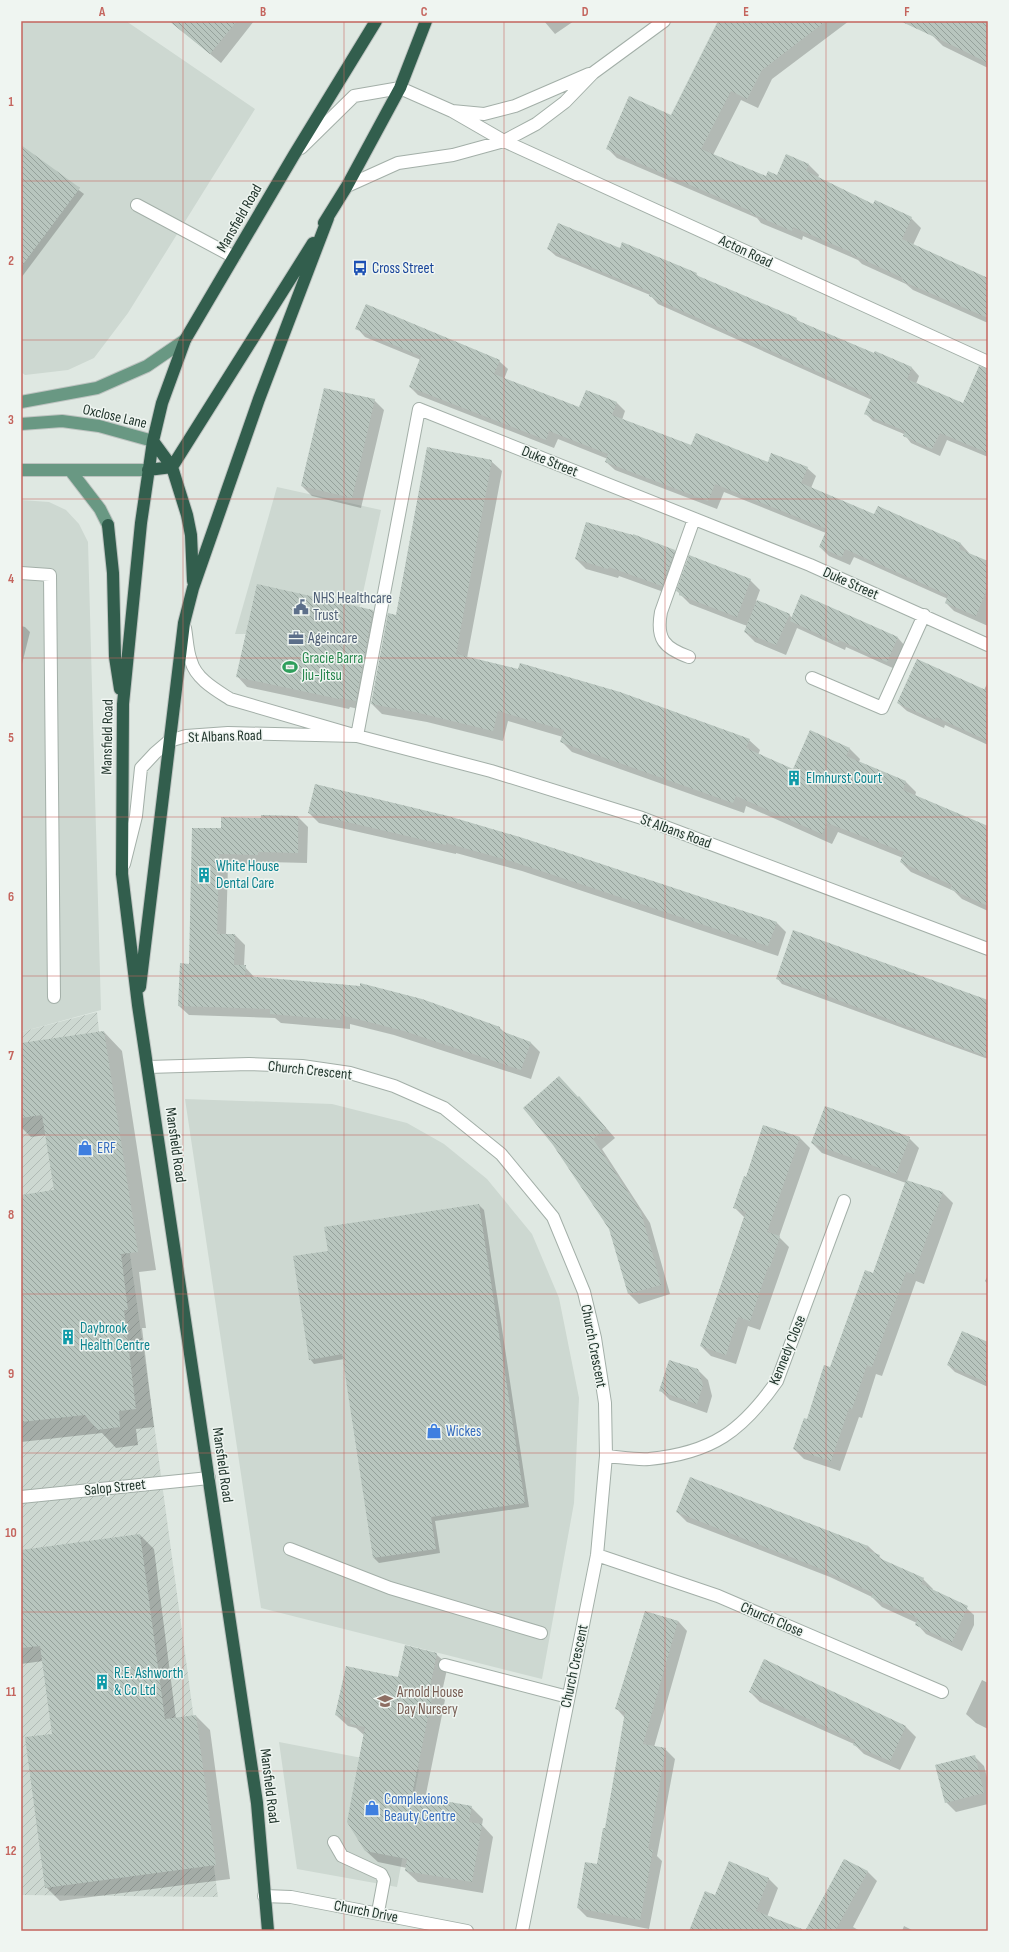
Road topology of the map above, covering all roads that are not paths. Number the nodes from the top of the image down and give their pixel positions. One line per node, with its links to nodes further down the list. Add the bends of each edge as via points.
1 (376, 21): 8 (highway, Mansfield Road)
2 (426, 21): 5 (highway, Mansfield Road)
3 (664, 21): 4 (street)
4 (593, 73): 6 (street, via 515,106 484,114); 7 (street, via 565,102 536,124)
5 (400, 88): 6 (street); 8 (street, via 354,96); 9 (highway, Mansfield Road)
6 (452, 111): 7 (street, Acton Road)
7 (504, 141): 9 (street, via 453,155 398,163); 14 (street, Acton Road)
8 (294, 155): 12 (highway, Mansfield Road)
9 (347, 186): 11 (highway, Mansfield Road)
10 (137, 205): 12 (street)
11 (328, 218): 18 (highway, Mansfield Road); 25 (highway, Mansfield Road, via 259,399)
12 (234, 257): 13 (highway, Mansfield Road)
13 (185, 340): 15 (main road, via 147,366 97,388); 17 (highway, Mansfield Road, via 162,404)
14 (988, 362)
15 (21, 402)
16 (21, 424): 17 (main road, Oxclose Lane, via 62,421 99,426)
17 (153, 441): 18 (highway, Mansfield Road); 21 (highway, Mansfield Road)
18 (172, 467): 21 (highway); 25 (highway, Mansfield Road, via 191,535)
19 (21, 470): 20 (main road)
20 (70, 470): 21 (main road); 23 (main road, via 100,509)
21 (148, 470): 31 (highway, Mansfield Road)
22 (694, 519): 26 (street, Duke Street, via 810,565); 29 (street, via 659,623 663,640 668,647 673,652); 32 (street, Duke Street, via 419,409)
23 (108, 526): 31 (highway, via 113,574 115,657)
24 (21, 573): 36 (street, via 50,575)
25 (193, 588): 27 (highway, Mansfield Road)
26 (924, 615): 28 (street, Duke Street); 30 (street, via 882,708)
27 (184, 622): 32 (street, St Albans Road, via 191,663 202,679 214,690 230,699); 33 (highway, Mansfield Road)
28 (988, 645)
29 (689, 657)
30 (812, 678)
31 (123, 704): 34 (highway, Mansfield Road)
32 (357, 736): 33 (street, St Albans Road, via 228,733 186,736); 35 (street, St Albans Road, via 491,770 642,818)
33 (169, 741): 34 (street, St Albans Road, via 141,768 136,816); 37 (highway, Mansfield Road)
34 (122, 874): 37 (highway, Mansfield Road)
35 (988, 949)
36 (54, 998)
37 (138, 1006): 38 (highway, Mansfield Road)
38 (148, 1067): 40 (street, Church Crescent, via 249,1064 302,1066 350,1073 394,1086 444,1108 501,1154 553,1217 584,1292 595,1338 605,1402); 41 (highway, Mansfield Road)
39 (844, 1201): 40 (street, Kennedy Close, via 777,1381 742,1424 715,1443 685,1452 648,1459)
40 (606, 1456): 44 (street, Church Crescent)
41 (209, 1478): 42 (street, Salop Street); 50 (highway, Mansfield Road, via 257,1803)
42 (21, 1497)
43 (290, 1549): 45 (street, via 390,1588)
44 (597, 1555): 47 (street, Church Close, via 718,1596); 48 (street, Church Crescent)
45 (541, 1633)
46 (445, 1665): 48 (street)
47 (942, 1692)
48 (568, 1696): 54 (street, Church Crescent)
49 (334, 1842): 51 (street, via 342,1856 381,1874 384,1880)
50 (264, 1896): 51 (street, Church Drive, via 291,1897); 52 (highway, Mansfield Road)
51 (378, 1912): 53 (street, Church Drive)
52 (268, 1931)
53 (467, 1931)
54 (522, 1931)

